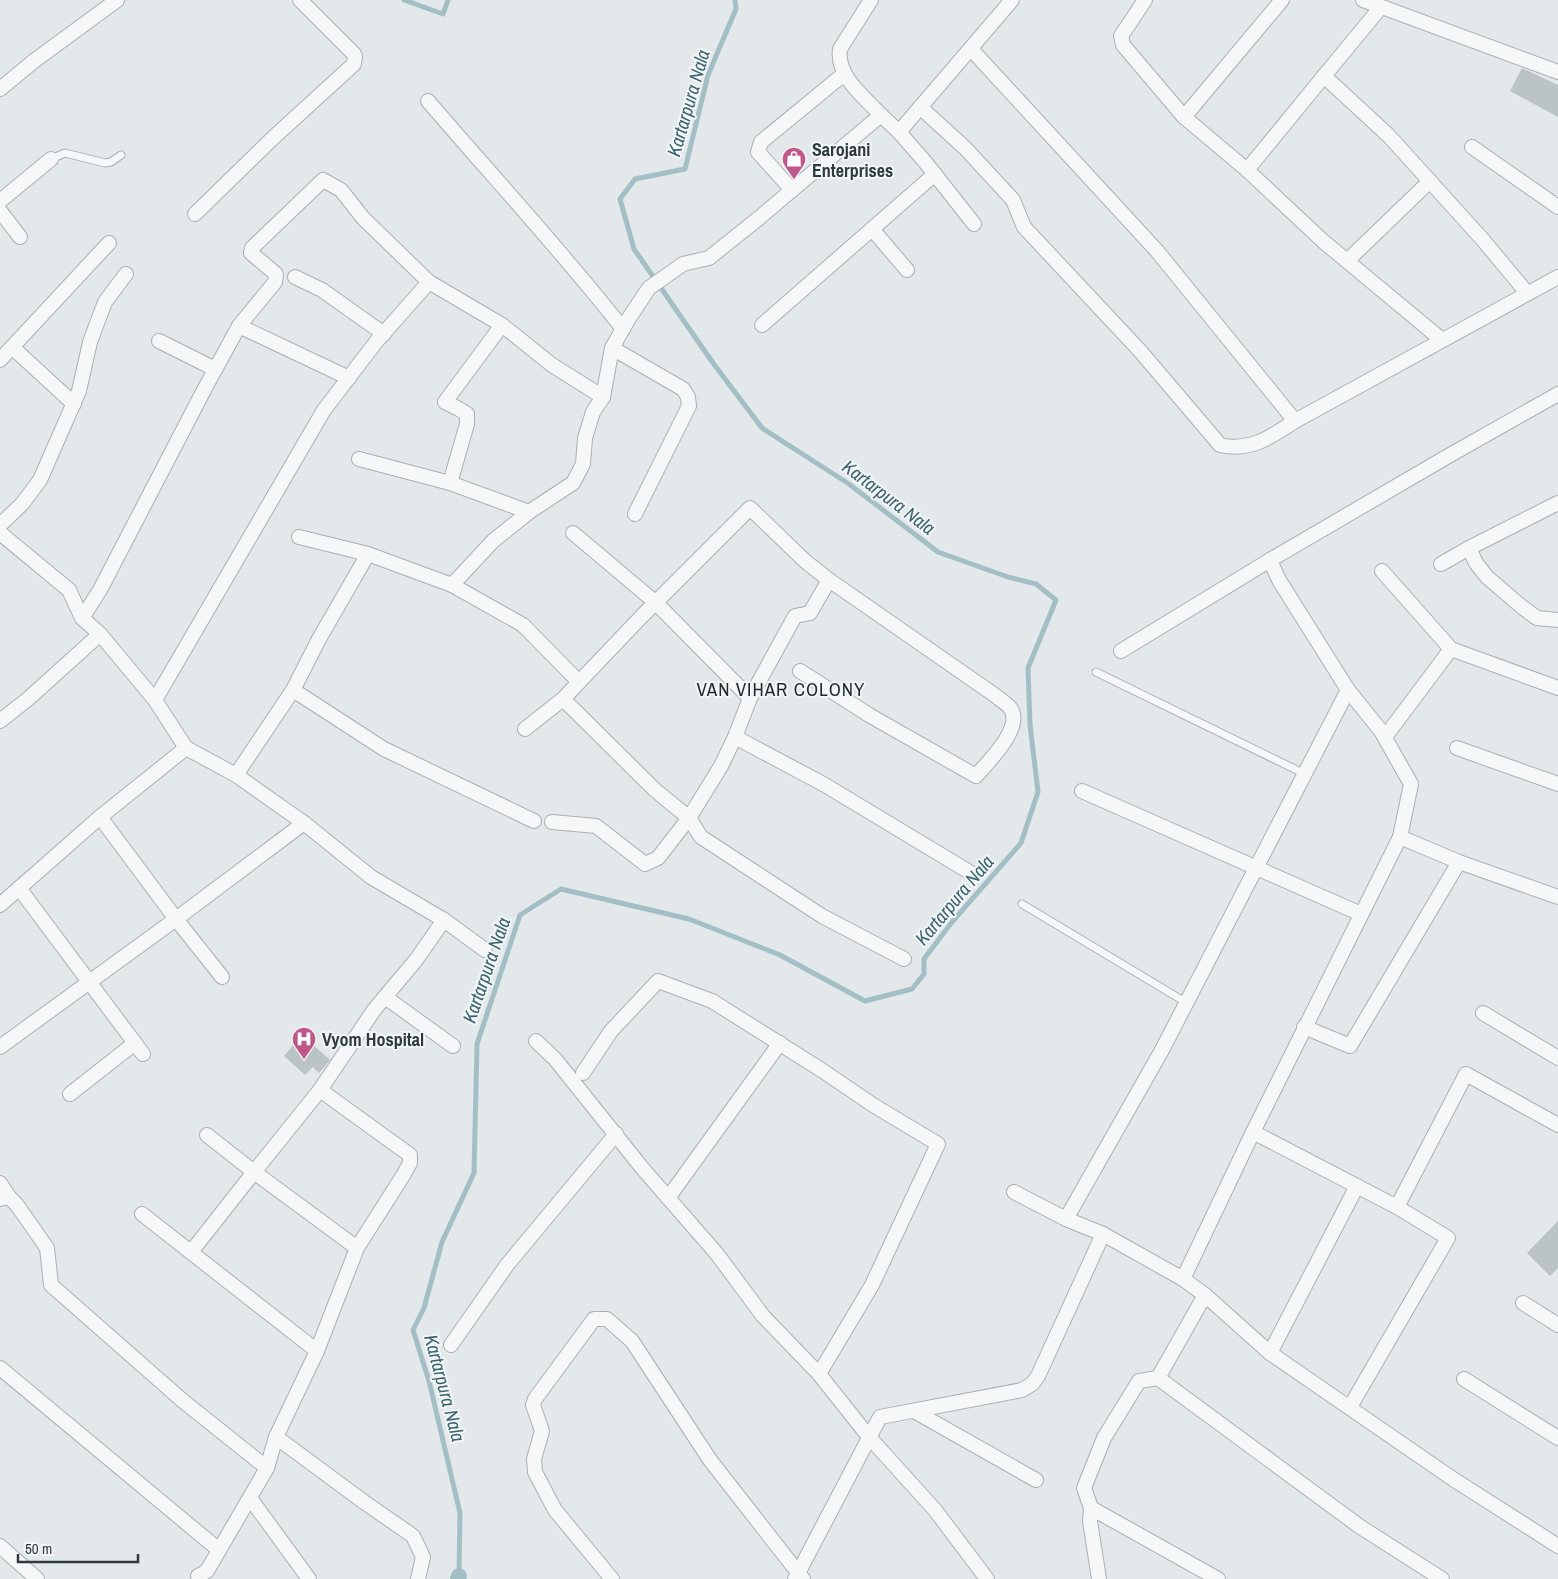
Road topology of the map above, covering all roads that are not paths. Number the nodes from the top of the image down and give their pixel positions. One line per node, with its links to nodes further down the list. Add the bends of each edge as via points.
1 (117, 0): 13 (street)
2 (300, 0): 29 (street, via 354,54 354,64)
3 (871, 0): 11 (street, via 840,49 838,58)
4 (1012, 0): 9 (street)
5 (1145, 0): 17 (street, via 1121,36 1124,45)
6 (1282, 0): 17 (street)
7 (1363, 0): 8 (street)
8 (1381, 7): 10 (street); 12 (street)
9 (971, 49): 15 (street); 56 (street, via 1157,250)
10 (1558, 72)
11 (844, 74): 16 (street); 25 (street, via 761,142 758,152)
12 (1324, 76): 22 (street); 24 (street, via 1389,136)
13 (0, 89)
14 (428, 101): 44 (street, via 584,278)
15 (920, 107): 18 (street); 56 (street, via 965,148 1013,200 1024,227 1141,352 1220,445 1234,448 1250,445 1274,436)
16 (881, 116): 18 (street); 25 (street)
17 (1184, 117): 22 (street)
18 (898, 132): 23 (street)
19 (1472, 147): 27 (street)
20 (121, 155): 21 (lane, via 105,163 65,153)
21 (52, 159): 26 (street)
22 (1247, 170): 34 (street)
23 (935, 174): 30 (street); 31 (street)
24 (1430, 181): 34 (street); 40 (street)
25 (792, 190): 44 (street, via 709,258 683,264 649,288)
26 (0, 201)
27 (1558, 208)
28 (0, 211): 32 (street)
29 (195, 214)
30 (974, 224)
31 (872, 229): 35 (street); 42 (street)
32 (20, 237)
33 (108, 243): 48 (street)
34 (1347, 261): 46 (street)
35 (907, 270)
36 (126, 274): 55 (street, via 105,302 90,342)
37 (295, 277): 45 (street, via 322,290)
38 (1558, 277): 40 (street)
39 (429, 282): 41 (street); 43 (street, via 362,218 341,190 323,180 252,248 251,253 276,274 275,282); 45 (street)
40 (1527, 293): 46 (street)
41 (502, 325): 54 (street, via 552,365); 58 (street, via 444,402 467,414)
42 (762, 325)
43 (239, 326): 51 (street); 52 (street)
44 (623, 329): 49 (street)
45 (384, 334): 52 (street)
46 (1442, 340): 56 (street)
47 (159, 341): 51 (street)
48 (12, 347): 50 (street); 55 (street)
49 (612, 348): 54 (street); 61 (street, via 683,389 688,397 689,406)
50 (0, 360)
51 (215, 369): 74 (street, via 100,590)
52 (348, 378): 87 (street, via 324,410)
53 (1558, 394): 68 (street)
54 (603, 397): 60 (street, via 593,412 585,438 583,464 573,483)
55 (74, 404): 62 (street, via 40,480)
56 (1295, 421)
57 (359, 459): 58 (street)
58 (450, 483): 60 (street)
59 (1558, 503): 66 (street)
60 (529, 512): 72 (street, via 493,541)
61 (635, 514)
62 (0, 525)
63 (0, 533): 74 (street, via 69,590)
64 (573, 533): 73 (street)
65 (299, 537): 67 (street)
66 (1469, 548): 69 (street); 75 (street, via 1487,577 1522,607 1537,618)
67 (368, 554): 72 (street); 83 (street)
68 (1270, 560): 78 (street); 84 (street, via 1279,580)
69 (1441, 564)
70 (1382, 571): 77 (street)
71 (829, 580): 73 (street, via 750,508); 79 (street, via 976,681 1011,709 1013,720 1007,739 976,776 869,715); 85 (street, via 810,613 794,616)
72 (452, 585): 81 (street, via 523,626)
73 (655, 602): 81 (street); 85 (street)
74 (82, 618): 76 (street)
75 (1558, 620)
76 (100, 634): 87 (street); 88 (street)
77 (1451, 649): 82 (street); 91 (street)
78 (1121, 651)
79 (800, 670)
80 (1096, 672): 94 (lane)
81 (578, 681): 86 (street)
82 (1558, 688)
83 (293, 690): 95 (street); 100 (street, via 384,749)
84 (1348, 690): 91 (street); 94 (street)
85 (750, 698): 90 (street)
86 (562, 699): 89 (street); 99 (street, via 655,790)
87 (155, 700): 92 (street)
88 (0, 720)
89 (525, 729)
90 (735, 737): 99 (street); 106 (street, via 825,785)
91 (1385, 737): 103 (street, via 1411,784)
92 (186, 748): 95 (street); 98 (street)
93 (1457, 748): 96 (street)
94 (1305, 774): 105 (street)
95 (236, 775): 102 (street)
96 (1558, 784)
97 (1082, 791): 105 (street)
98 (100, 817): 107 (street); 112 (street)
99 (689, 818): 101 (street, via 658,858 645,864 596,826); 115 (street, via 701,837 814,911)
100 (534, 820)
101 (552, 822)
102 (304, 823): 112 (street); 113 (street, via 371,876)
103 (1400, 838): 104 (street); 111 (street)
104 (1459, 862): 108 (street); 121 (street, via 1350,1046)
105 (1257, 868): 111 (street); 119 (street)
106 (971, 873)
107 (19, 888): 110 (street); 117 (street)
108 (1558, 897)
109 (1022, 904): 119 (lane)
110 (0, 905)
111 (1361, 914): 121 (street)
112 (176, 919): 116 (street); 117 (street)
113 (444, 920): 114 (street); 118 (street)
114 (484, 950)
115 (904, 959)
116 (222, 977)
117 (90, 982): 125 (street); 129 (street, via 139,1048)
118 (385, 997): 124 (street); 128 (street)
119 (1187, 1003): 142 (street)
120 (1483, 1013): 126 (street)
121 (1304, 1027): 131 (street)
122 (536, 1041): 132 (street, via 555,1059)
123 (780, 1044): 127 (street, via 712,1002 658,981 611,1031); 139 (street); 154 (street, via 938,1144 872,1285)
124 (454, 1046)
125 (0, 1047)
126 (1558, 1058)
127 (583, 1072)
128 (320, 1090): 134 (street); 144 (street, via 410,1155 404,1174)
129 (70, 1094)
130 (1558, 1125): 140 (street, via 1466,1074)
131 (1253, 1132): 136 (street); 146 (street)
132 (616, 1134): 139 (street); 150 (street, via 507,1265)
133 (207, 1135): 134 (street)
134 (254, 1172): 144 (street); 145 (street)
135 (0, 1183): 138 (street)
136 (1357, 1186): 140 (street); 152 (street)
137 (1014, 1192): 142 (street)
138 (5, 1198): 162 (street, via 17,1205 47,1248 51,1286 183,1402)
139 (668, 1198): 154 (street, via 717,1254 762,1316)
140 (1397, 1207): 157 (street, via 1448,1238)
141 (142, 1214): 145 (street)
142 (1066, 1219): 143 (street)
143 (1103, 1234): 146 (street); 158 (street, via 1032,1384 1022,1390)
144 (357, 1248): 151 (street)
145 (191, 1252): 151 (street)
146 (1182, 1279): 147 (street)
147 (1206, 1295): 152 (street); 155 (street)
148 (1522, 1302): 149 (street)
149 (1558, 1325)
150 (451, 1345)
151 (317, 1350): 159 (street)
152 (1270, 1353): 157 (street)
153 (0, 1368): 168 (street)
154 (818, 1374): 160 (street)
155 (1158, 1378): 165 (street, via 1139,1381 1104,1438 1084,1488); 179 (street, via 1359,1526)
156 (1464, 1379): 161 (street)
157 (1350, 1407): 167 (street, via 1453,1479)
158 (914, 1411): 160 (street, via 880,1417); 163 (street)
159 (276, 1437): 162 (street); 174 (street, via 413,1536 423,1556)
160 (868, 1437): 170 (street); 176 (street, via 935,1510)
161 (1558, 1438)
162 (267, 1468): 164 (street)
163 (1036, 1480)
164 (250, 1498): 168 (street); 173 (street)
165 (1091, 1508): 169 (street); 177 (street)
166 (0, 1546): 172 (street)
167 (1558, 1546)
168 (219, 1550): 171 (street, via 207,1571)
169 (1203, 1575): 178 (street)
170 (799, 1577): 175 (street, via 710,1460 632,1341 607,1319 594,1319 535,1399 533,1405 542,1431 534,1472 555,1510)
171 (198, 1578)
172 (37, 1579)
173 (309, 1579)
174 (418, 1579)
175 (612, 1579)
176 (987, 1579)
177 (1099, 1579)
178 (1218, 1579)
179 (1442, 1579)

